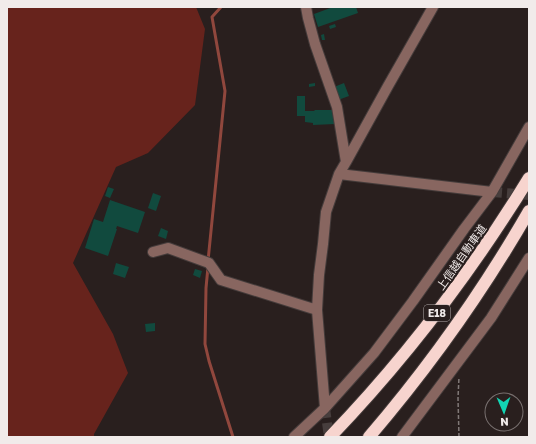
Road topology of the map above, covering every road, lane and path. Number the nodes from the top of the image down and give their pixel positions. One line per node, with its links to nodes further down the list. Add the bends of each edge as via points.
1 (306, 7): 4 (street, via 317,49 337,106)
2 (433, 7): 4 (street)
3 (529, 127): 7 (street)
4 (346, 162): 5 (street)
5 (339, 174): 7 (street); 11 (street, via 326,212)
6 (529, 178): 15 (highway, 上信越自動車道 / E18, via 492,237 438,311 378,385)
7 (492, 192): 13 (street, via 413,301)
8 (529, 211): 16 (highway, E18, via 466,310 409,388)
9 (153, 252): 11 (street, via 168,248 209,263 221,280)
10 (529, 258): 12 (street, via 491,318)
11 (317, 310): 13 (street)
12 (460, 360): 17 (street); 18 (path)
13 (325, 408): 14 (street)
14 (294, 437)
15 (330, 437)
16 (368, 437)
17 (402, 437)
18 (459, 437)

